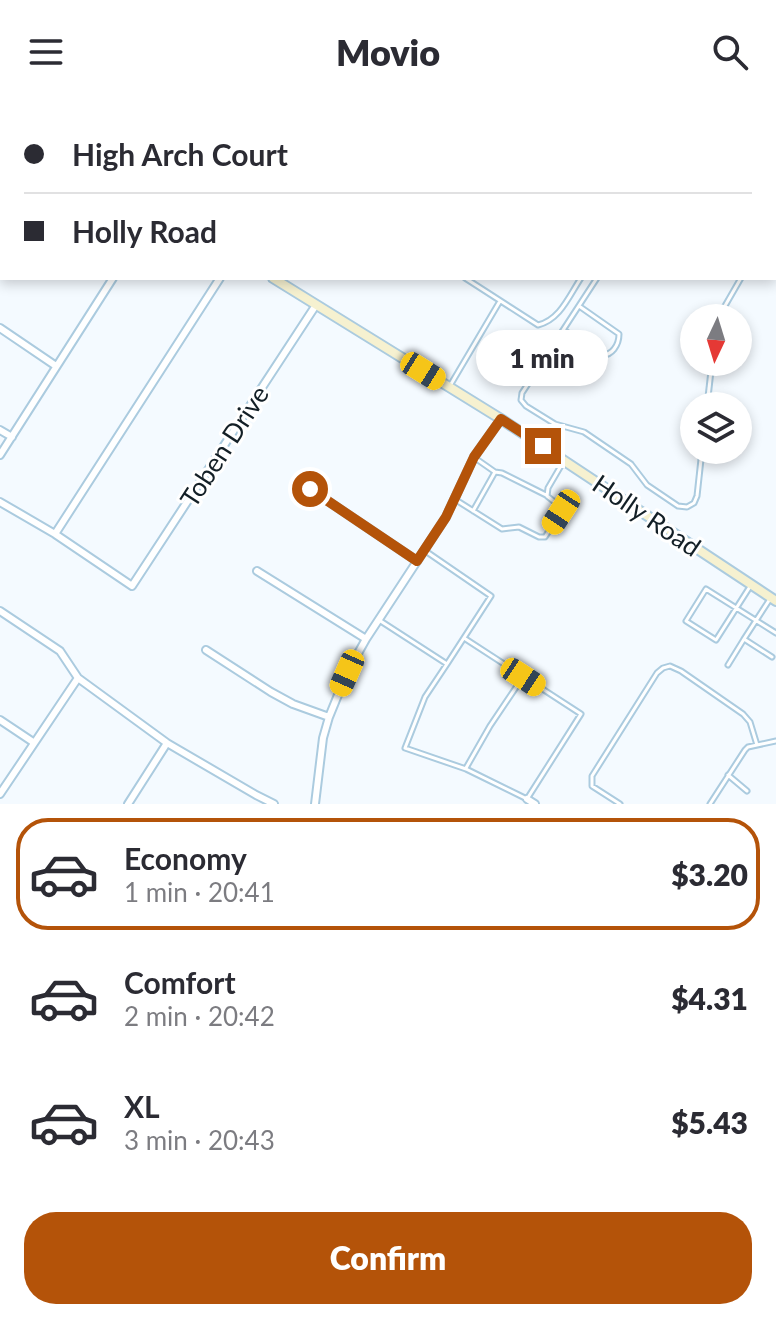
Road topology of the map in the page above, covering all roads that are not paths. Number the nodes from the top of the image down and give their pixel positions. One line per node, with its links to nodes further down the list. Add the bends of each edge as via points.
1 (112, 280): 14 (street)
2 (219, 280): 29 (street)
3 (276, 280): 10 (main road, Holly Road)
4 (468, 280): 8 (lane)
5 (580, 280): 8 (lane, via 547,323 538,325)
6 (596, 280): 11 (lane)
7 (740, 280): 9 (lane)
8 (500, 301): 15 (lane)
9 (726, 304)
10 (316, 305): 15 (main road, Holly Road); 29 (street, Toben Drive, via 132,586)
11 (579, 306): 13 (lane); 13 (lane, via 619,334 612,353 601,355)
12 (0, 328): 14 (street)
13 (563, 330): 22 (lane, via 522,393 526,406 555,424 584,432 678,506 694,503)
14 (56, 366): 18 (street)
15 (449, 387): 16 (main road, Holly Road)
16 (501, 419): 20 (street); 21 (main road, Holly Road)
17 (0, 430): 18 (street)
18 (12, 437): 19 (street)
19 (0, 455)
20 (474, 457): 23 (lane); 26 (street)
21 (564, 460): 25 (lane); 33 (main road, Holly Road)
22 (700, 464)
23 (495, 472): 25 (lane); 28 (lane)
24 (310, 489): 31 (street)
25 (547, 496): 28 (lane, via 561,512 545,537 519,527 502,529)
26 (454, 499): 28 (lane); 30 (street)
27 (0, 502): 29 (street)
28 (473, 511)
29 (55, 534)
30 (424, 550): 31 (street); 40 (lane, via 491,596)
31 (417, 561): 37 (street)
32 (257, 571): 41 (street)
33 (751, 584): 34 (main road, Holly Road); 35 (lane)
34 (773, 599): 38 (lane)
35 (736, 608): 35 (lane, via 716,640 686,621 706,589); 38 (lane)
36 (0, 611): 48 (street, via 60,651)
37 (379, 620): 41 (street); 45 (lane)
38 (756, 620): 39 (lane); 42 (lane)
39 (776, 633)
40 (464, 638): 45 (lane); 47 (lane)
41 (366, 639): 49 (street)
42 (744, 639): 44 (lane); 46 (lane)
43 (206, 650): 49 (street, via 293,704)
44 (772, 657)
45 (447, 664): 55 (lane, via 425,697 405,748)
46 (728, 665)
47 (523, 677): 55 (lane); 59 (lane, via 581,714)
48 (78, 678): 52 (street); 53 (street)
49 (329, 717): 62 (street)
50 (0, 720): 52 (street)
51 (776, 741): 54 (lane)
52 (33, 742): 58 (street)
53 (167, 743): 60 (street); 61 (street)
54 (757, 745): 56 (lane, via 745,750); 64 (lane, via 743,714 681,671 663,668 592,776 592,786)
55 (466, 769): 59 (lane)
56 (728, 775): 57 (lane); 65 (lane)
57 (747, 791)
58 (0, 794)
59 (527, 799): 63 (street)
60 (128, 804)
61 (274, 804)
62 (315, 804)
63 (535, 804)
64 (620, 804)
65 (710, 804)

